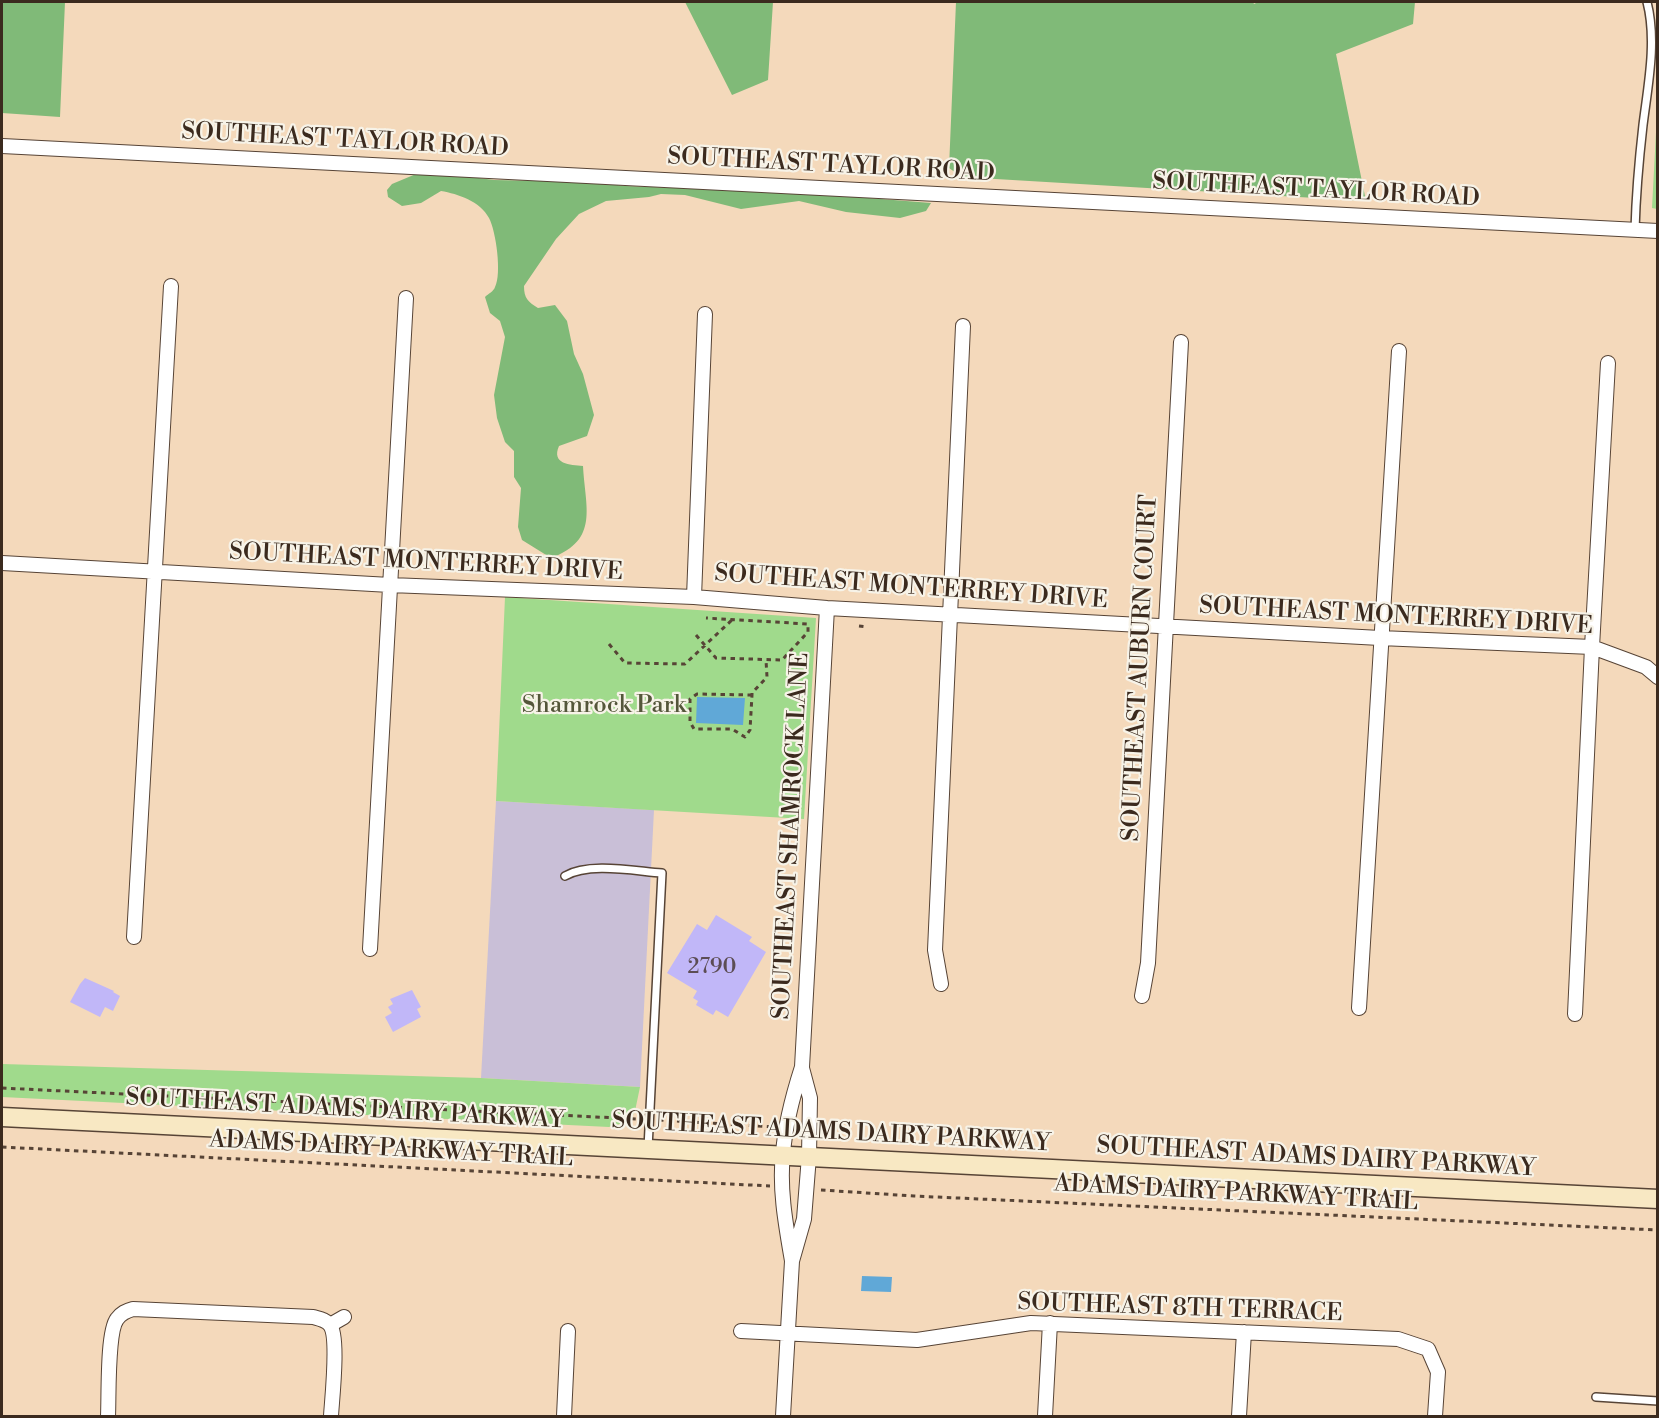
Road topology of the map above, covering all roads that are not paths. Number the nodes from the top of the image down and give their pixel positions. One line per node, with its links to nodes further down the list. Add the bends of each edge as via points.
1 (1647, 2): 3 (lane, via 1652,21)
2 (2, 146): 3 (street, SOUTHEAST TAYLOR ROAD)
3 (1635, 230): 4 (street, SOUTHEAST TAYLOR ROAD)
4 (1658, 231)
5 (171, 286): 13 (street)
6 (406, 298): 14 (street)
7 (705, 314): 15 (street)
8 (963, 326): 17 (street)
9 (1181, 342): 18 (street, SOUTHEAST AUBURN COURT)
10 (1399, 351): 19 (street)
11 (1608, 363): 20 (street)
12 (2, 563): 13 (street, SOUTHEAST MONTERREY DRIVE)
13 (155, 572): 14 (street, SOUTHEAST MONTERREY DRIVE); 23 (street)
14 (390, 585): 15 (street, SOUTHEAST MONTERREY DRIVE); 24 (street)
15 (694, 597): 16 (street, SOUTHEAST MONTERREY DRIVE)
16 (827, 608): 17 (street, SOUTHEAST MONTERREY DRIVE); 29 (street, SOUTHEAST SHAMROCK LANE)
17 (950, 615): 18 (street, SOUTHEAST MONTERREY DRIVE); 25 (street, via 935,950)
18 (1166, 626): 19 (street, SOUTHEAST MONTERREY DRIVE); 26 (street, SOUTHEAST AUBURN COURT, via 1148,963)
19 (1380, 638): 20 (street, SOUTHEAST MONTERREY DRIVE); 27 (street)
20 (1592, 647): 21 (street, SOUTHEAST MONTERREY DRIVE, via 1646,667); 28 (street)
21 (1658, 677)
22 (565, 876): 31 (lane, via 603,869 662,873)
23 (134, 938)
24 (370, 949)
25 (941, 984)
26 (1142, 996)
27 (1359, 1008)
28 (1575, 1014)
29 (802, 1067): 32 (street, SOUTHEAST SHAMROCK LANE, via 791,1100); 33 (street, SOUTHEAST SHAMROCK LANE, via 810,1098)
30 (2, 1117): 31 (main road, SOUTHEAST ADAMS DAIRY PARKWAY)
31 (648, 1148): 32 (main road, SOUTHEAST ADAMS DAIRY PARKWAY)
32 (782, 1155): 33 (main road, SOUTHEAST ADAMS DAIRY PARKWAY); 35 (street, SOUTHEAST SHAMROCK LANE, via 784,1213)
33 (809, 1156): 34 (main road, SOUTHEAST ADAMS DAIRY PARKWAY); 35 (street, SOUTHEAST SHAMROCK LANE, via 804,1219)
34 (1658, 1199)
35 (792, 1261): 42 (street, SOUTHEAST SHAMROCK LANE)
36 (344, 1317): 38 (street)
37 (1050, 1323): 41 (street, SOUTHEAST 8TH TERRACE); 42 (street, SOUTHEAST 8TH TERRACE, via 917,1340); 49 (street)
38 (330, 1325): 45 (street, via 313,1317 116,1311); 46 (street, via 335,1341)
39 (741, 1331): 42 (street, SOUTHEAST 8TH TERRACE)
40 (568, 1332): 47 (street)
41 (1244, 1332): 50 (street); 51 (street, SOUTHEAST 8TH TERRACE, via 1398,1339 1428,1349 1438,1372)
42 (787, 1334): 48 (street, SOUTHEAST SHAMROCK LANE)
43 (1596, 1397): 44 (lane)
44 (1658, 1401)
45 (108, 1416)
46 (332, 1416)
47 (564, 1416)
48 (783, 1416)
49 (1045, 1416)
50 (1239, 1416)
51 (1436, 1416)

